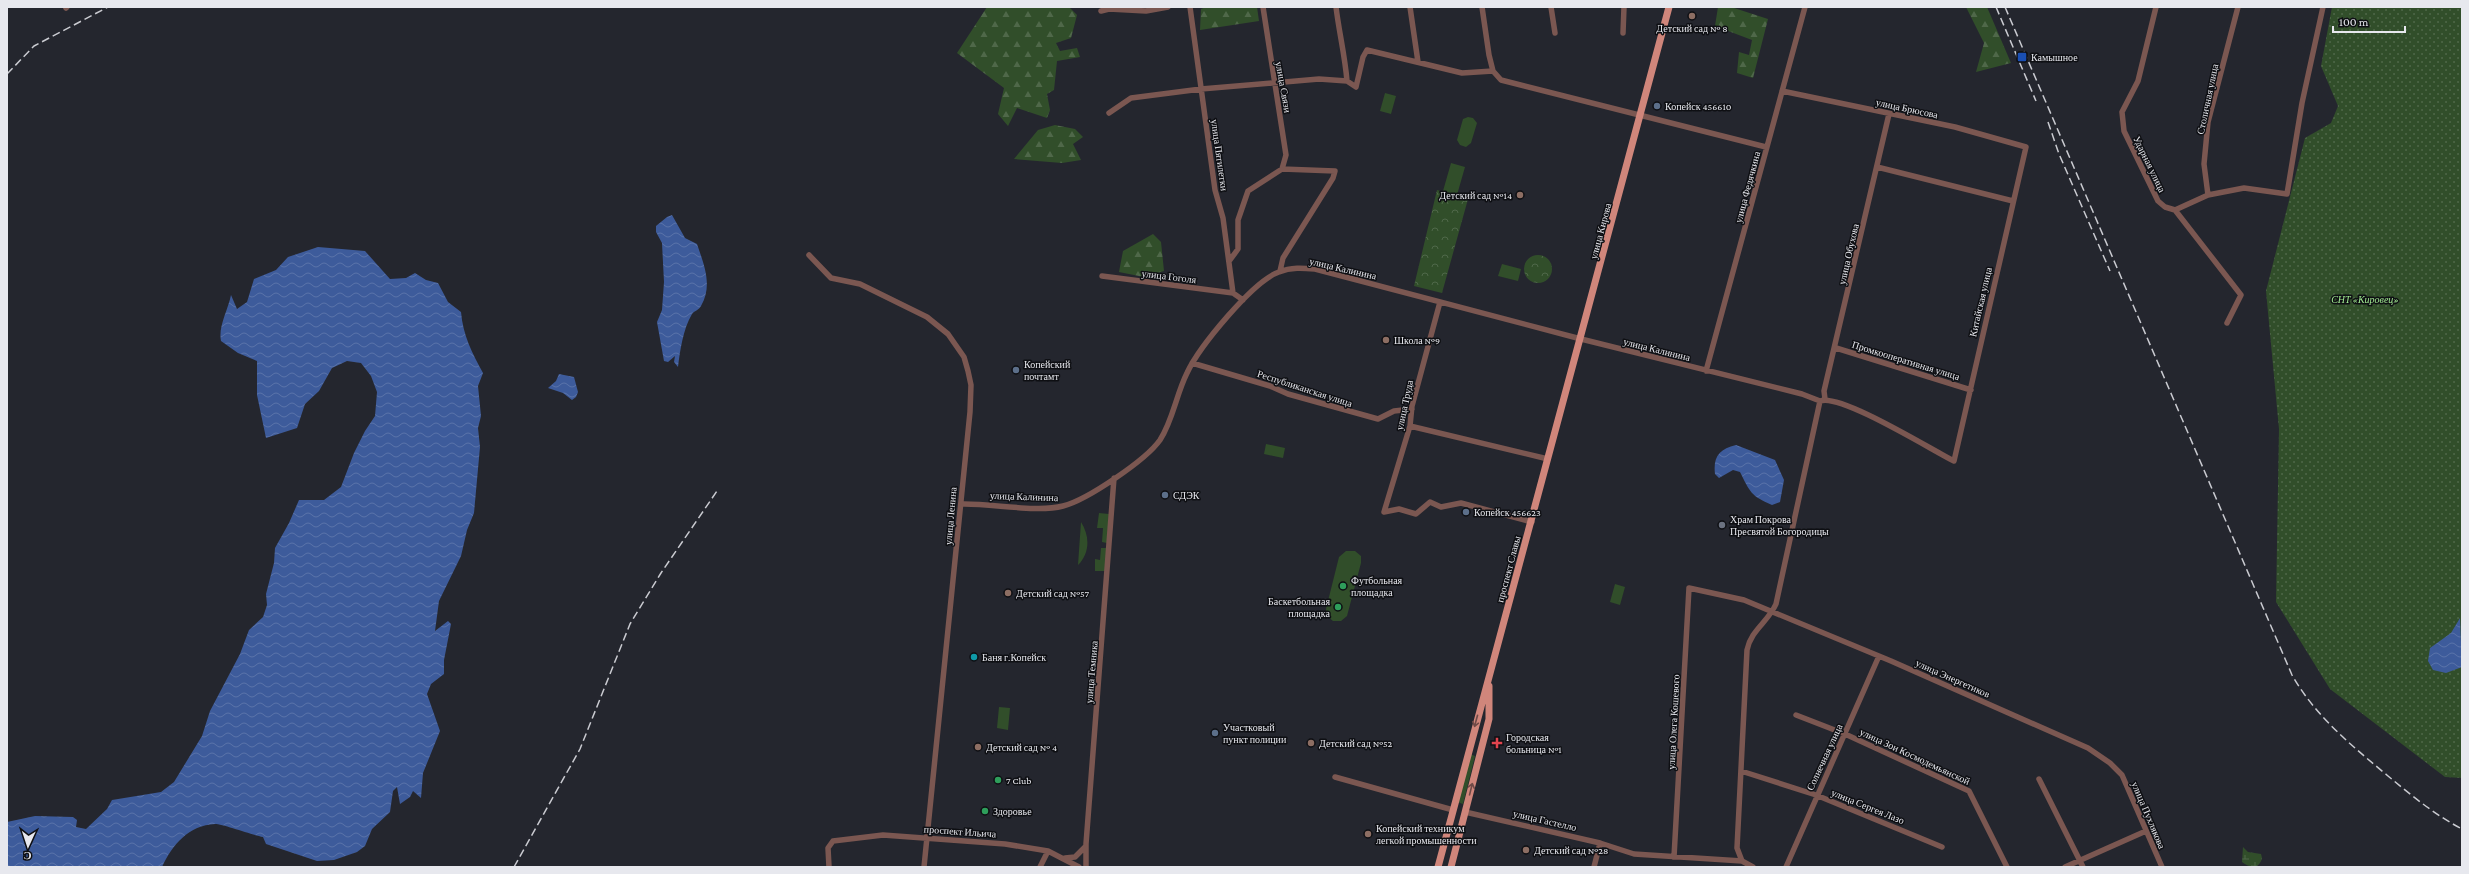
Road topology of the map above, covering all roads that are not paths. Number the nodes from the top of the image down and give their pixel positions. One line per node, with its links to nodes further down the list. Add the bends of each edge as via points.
1 (1168, 7): 14 (street, via 1146,11)
2 (1190, 7): 22 (street, улица Пятилетки)
3 (1263, 7): 21 (street, улица Связи)
4 (1336, 7): 20 (street, via 1345,52)
5 (1410, 7): 18 (street)
6 (1482, 7): 19 (street)
7 (1552, 7): 16 (street)
8 (1624, 7): 17 (street)
9 (1669, 7): 26 (main road, улица Кирова)
10 (1805, 7): 23 (street, улица Федячкина)
11 (2156, 7): 33 (street, Ударная улица, via 2138,81 2122,112 2124,131 2158,201 2165,207)
12 (2238, 7): 31 (street, Столичная улица, via 2208,122 2204,164)
13 (2323, 7): 31 (street, via 2302,103 2287,194 2244,188)
14 (1109, 8): 15 (street)
15 (1100, 11)
16 (1554, 33)
17 (1623, 34)
18 (1418, 62): 19 (street, via 1462,73); 20 (street, via 1367,50 1356,87)
19 (1493, 71): 26 (street, via 1501,80)
20 (1347, 81): 21 (street, via 1319,79)
21 (1274, 83): 22 (street); 30 (street, улица Связи, via 1286,155)
22 (1201, 89): 24 (street, via 1131,98); 35 (street, улица Пятилетки, via 1215,190)
23 (1782, 91): 25 (street, улица Брюсова); 27 (street, улица Федячкина)
24 (1109, 113)
25 (1889, 114): 28 (street, улица Брюсова, via 1955,127); 29 (street, улица Обухова)
26 (1640, 116): 27 (street); 42 (main road, улица Кирова)
27 (1766, 147): 45 (street, улица Федячкина)
28 (2026, 147): 32 (street, Китайская улица)
29 (1877, 167): 32 (street); 43 (street, улица Обухова)
30 (1282, 169): 35 (street, via 1248,191 1238,220 1238,249); 36 (street, via 1335,171 1283,258)
31 (2208, 195): 33 (street)
32 (2013, 201): 46 (street, Китайская улица)
33 (2175, 210): 41 (street, Ударная улица, via 2241,295)
34 (809, 255): 52 (street, улица Ленина, via 831,278 860,284 927,317 948,334 964,357 971,385)
35 (1230, 260): 38 (street, улица Пятилетки)
36 (1280, 271): 39 (street, улица Калинина, via 1260,282); 40 (street, улица Калинина, via 1315,269)
37 (1102, 276): 38 (street, улица Гоголя)
38 (1233, 293): 39 (street)
39 (1243, 300): 44 (street, улица Калинина)
40 (1440, 302): 42 (street, улица Калинина); 48 (street, улица Труда)
41 (2228, 322)
42 (1581, 340): 45 (street, улица Калинина); 50 (main road, улица Кирова)
43 (1836, 348): 46 (street, Промкооперативная улица); 47 (street, улица Обухова)
44 (1192, 363): 48 (street, Республиканская улица, via 1270,386 1288,394 1378,419 1394,411); 51 (street, улица Калинина, via 1160,440 1146,456)
45 (1706, 371): 47 (street, улица Калинина)
46 (1971, 390): 47 (street, Китайская улица, via 1954,461 1842,403)
47 (1822, 400): 55 (street, улица Обухова, via 1778,597)
48 (1412, 408): 49 (street, улица Труда)
49 (1410, 426): 50 (street); 53 (street, улица Труда, via 1384,512 1399,509 1416,514 1430,502 1441,507 1461,503)
50 (1548, 459): 53 (main road, проспект Славы)
51 (1114, 478): 52 (street, улица Калинина, via 1082,498 1063,506 1046,508); 70 (street, улица Темника)
52 (961, 504): 68 (street, улица Ленина)
53 (1532, 522): 57 (main road, проспект Славы)
54 (1689, 588): 55 (street, улица Энергетиков, via 1744,600); 75 (street, улица Олега Кошевого)
55 (1772, 613): 56 (street, улица Энергетиков); 60 (street, via 1753,633 1748,643)
56 (1879, 656): 59 (street, Солнечная улица); 61 (street, улица Энергетиков, via 2088,748)
57 (1488, 684): 65 (main road, проспект Славы, one-way to 65); 66 (main road, проспект Славы, one-way to 57, via 1489,719)
58 (1796, 715): 59 (street, улица Зои Космодемьянской)
59 (1844, 734): 64 (street, Солнечная улица); 89 (street, улица Зои Космодемьянской, via 1969,790)
60 (1740, 771): 64 (street, улица Сергея Лазо); 78 (street, via 1737,848)
61 (2119, 772): 67 (street, улица Пухлякова, via 2130,791)
62 (1334, 777): 65 (street, улица Гастелло)
63 (2039, 779): 77 (street)
64 (1816, 795): 71 (street, улица Сергея Лазо); 88 (street, Солнечная улица)
65 (1453, 810): 66 (main road, улица Гастелло); 72 (main road, проспект Славы)
66 (1465, 812): 69 (street, улица Гастелло); 74 (main road, проспект Славы)
67 (2146, 831): 77 (street); 92 (street, улица Пухлякова)
68 (928, 837): 73 (street, проспект Ильича, via 1033,847); 79 (street, проспект Ильича, via 874,835 836,839 828,848); 80 (street, улица Ленина)
69 (1600, 843): 75 (street, улица Гастелло, via 1634,854); 86 (street)
70 (1086, 844): 76 (street, via 1080,854); 83 (street, улица Темника)
71 (1942, 847)
72 (1443, 848): 74 (main road); 84 (main road, проспект Славы)
73 (1048, 851): 76 (street, проспект Ильича); 81 (street)
74 (1455, 851): 85 (main road, проспект Славы)
75 (1674, 857): 78 (street, улица Гастелло)
76 (1065, 858): 82 (street, проспект Ильича)
77 (2080, 860): 90 (street); 91 (street)
78 (1742, 861): 87 (street, улица Гастелло)
79 (829, 867)
80 (924, 867)
81 (1040, 867)
82 (1079, 867)
83 (1086, 867)
84 (1438, 867)
85 (1451, 867)
86 (1594, 867)
87 (1753, 867)
88 (1786, 867)
89 (2007, 867)
90 (2065, 867)
91 (2083, 867)
92 (2162, 867)

